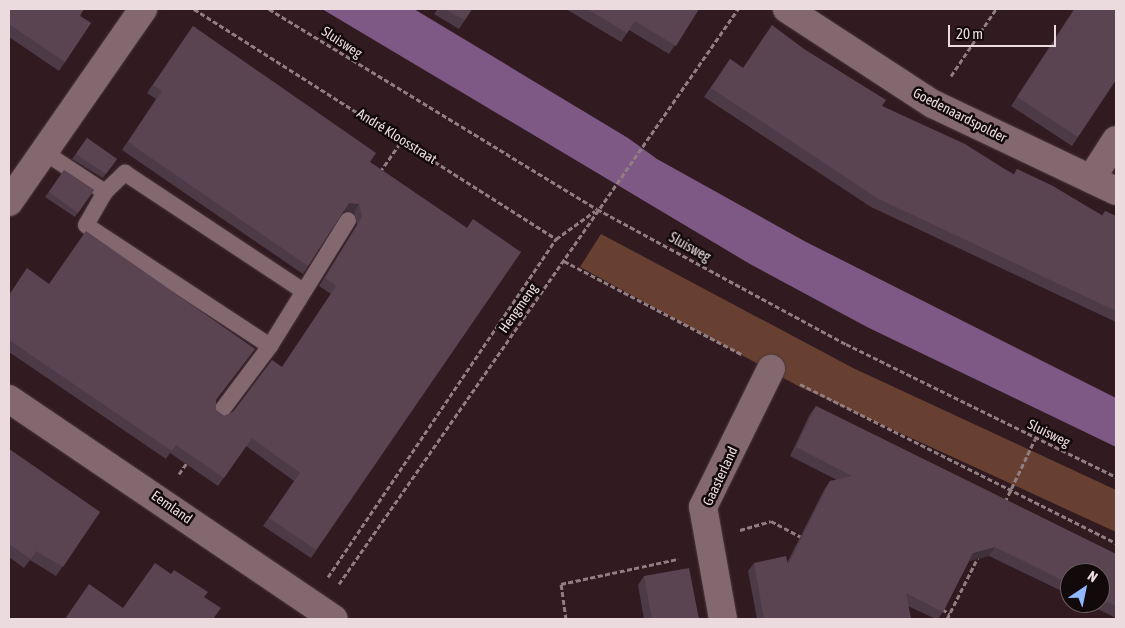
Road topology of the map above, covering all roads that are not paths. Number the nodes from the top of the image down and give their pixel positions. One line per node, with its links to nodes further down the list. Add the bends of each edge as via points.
1 (142, 9): 4 (street)
2 (787, 9): 5 (street, Goedenaardspolder, via 933,104)
3 (1116, 140): 5 (street)
4 (44, 152): 7 (lane); 8 (street)
5 (1091, 179): 6 (street, Goedenaardspolder)
6 (1116, 191)
7 (105, 192): 10 (lane, via 125,173); 11 (lane, via 86,225)
8 (9, 202)
9 (348, 220): 10 (lane)
10 (303, 291): 11 (lane)
11 (270, 346): 14 (lane)
12 (771, 369): 16 (street, Gaasterland, via 703,507)
13 (9, 399): 15 (street, Eemland)
14 (219, 414)
15 (321, 611)
16 (723, 619)

